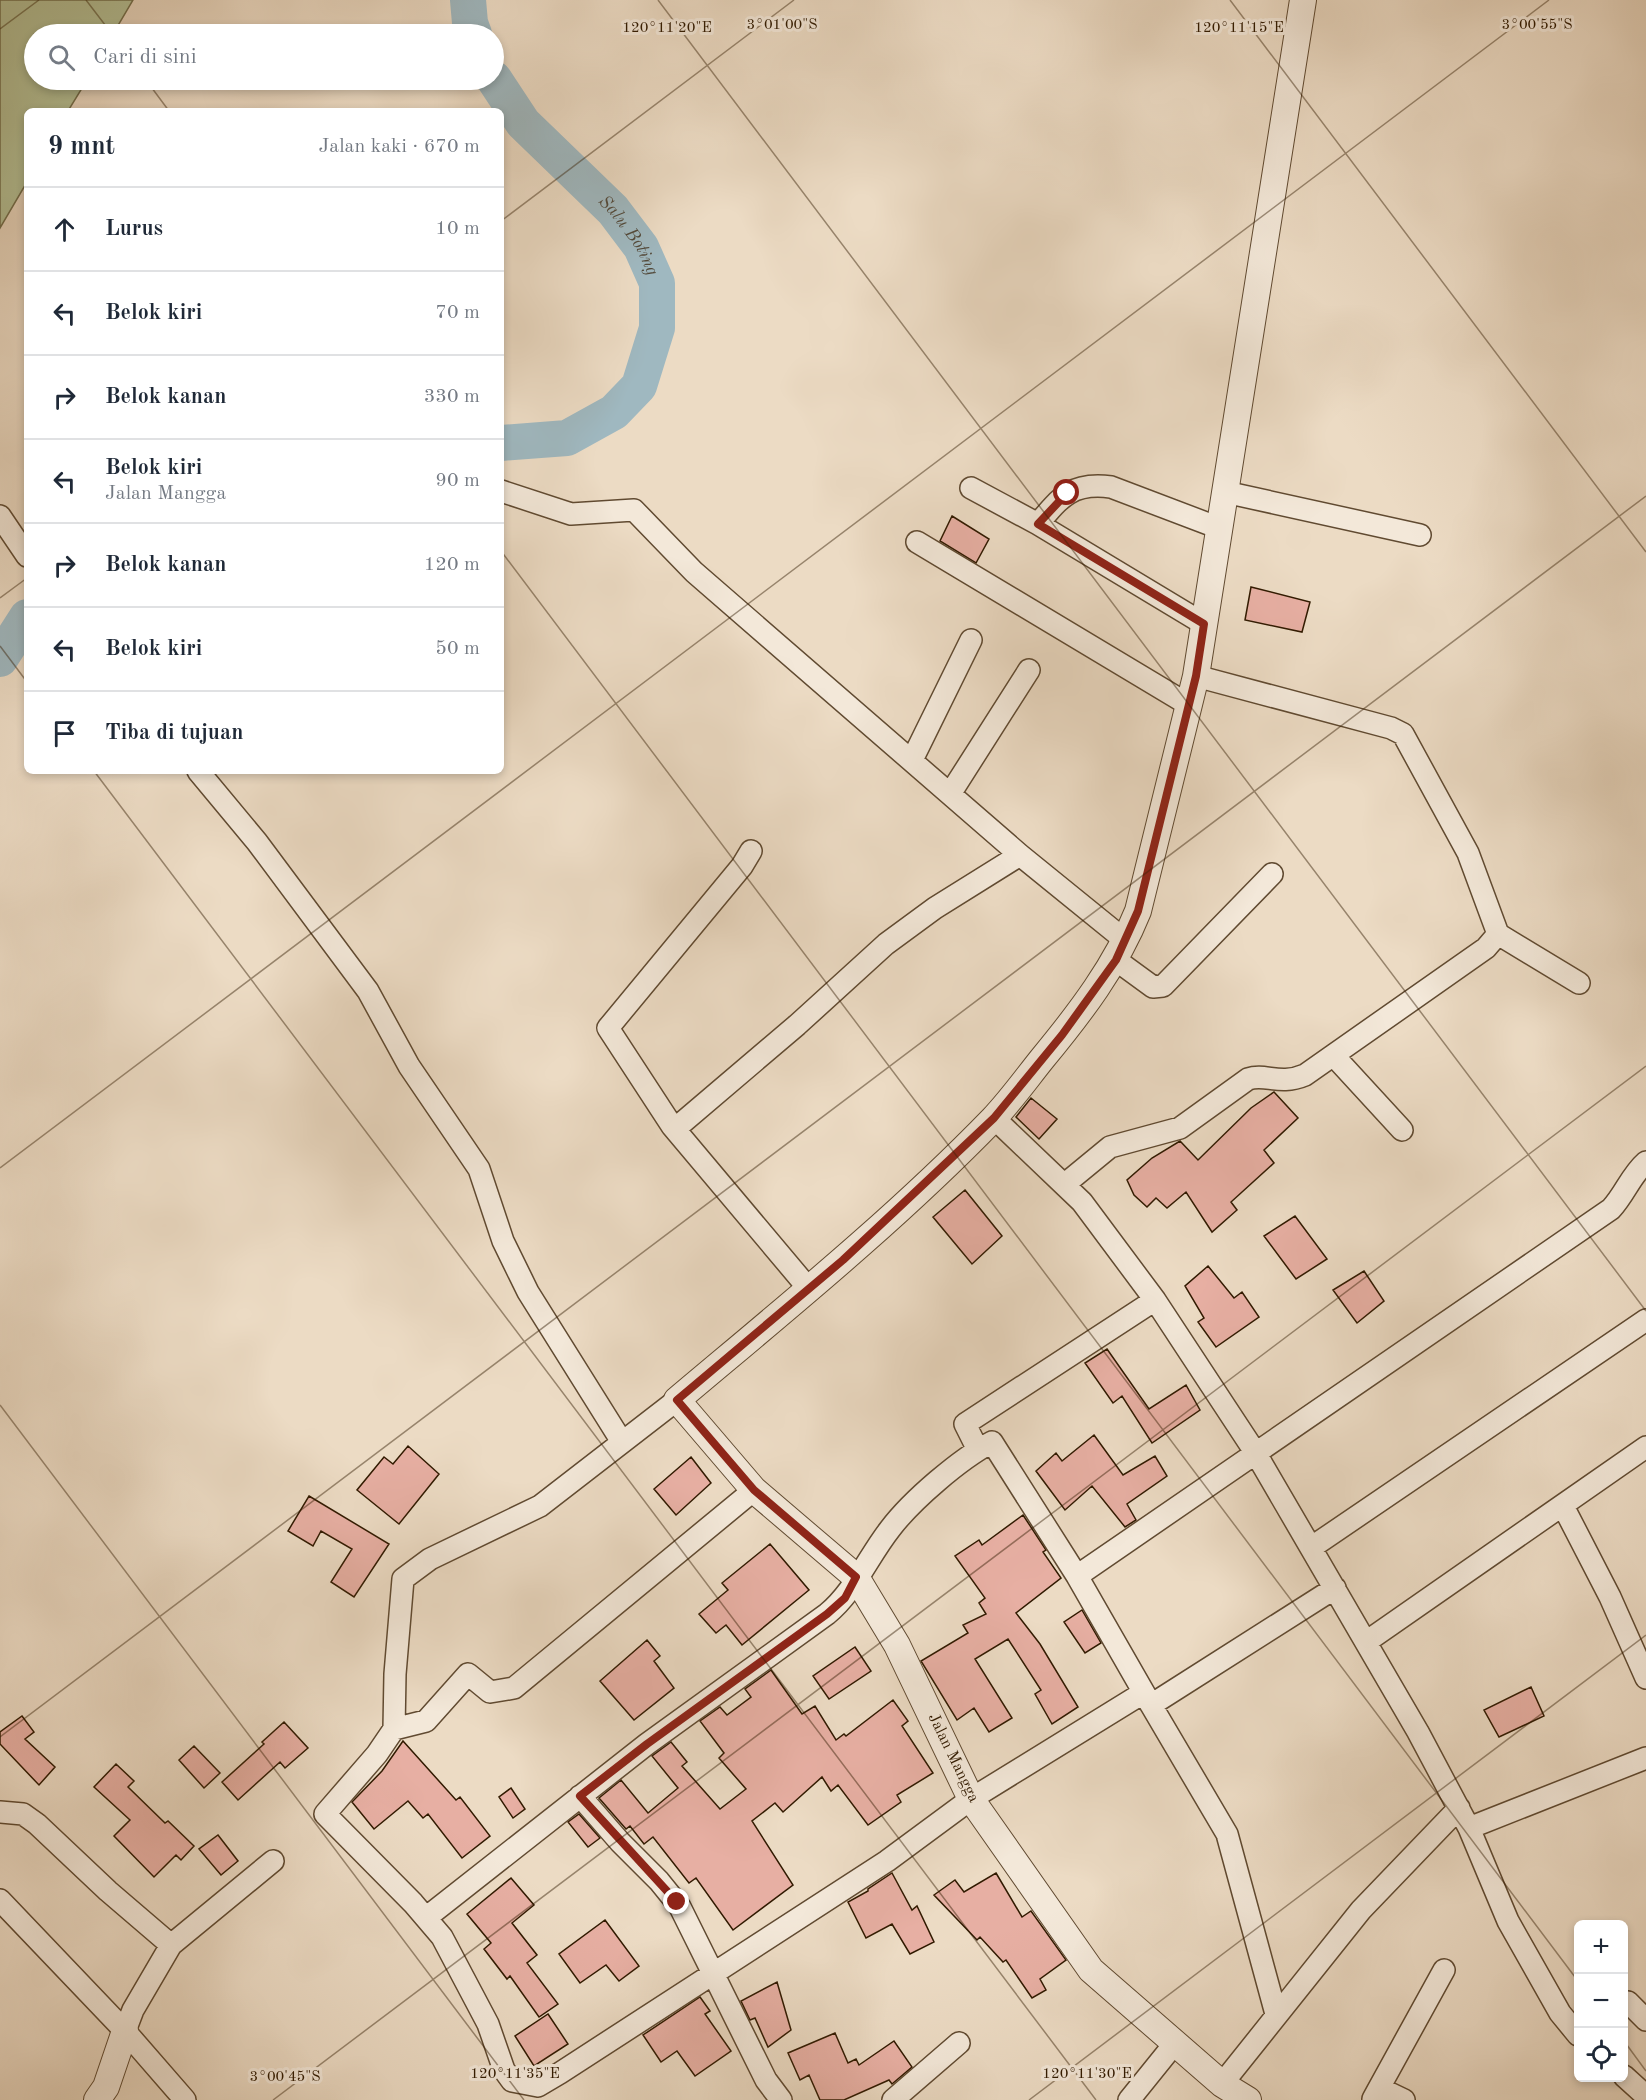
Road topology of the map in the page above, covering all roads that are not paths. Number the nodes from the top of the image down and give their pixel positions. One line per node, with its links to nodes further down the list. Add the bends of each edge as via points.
1 (1303, 0): 4 (street)
2 (971, 488): 6 (street)
3 (504, 492): 16 (street, via 571,514 634,510 694,572)
4 (1225, 492): 7 (street); 8 (street)
5 (0, 516): 10 (street)
6 (1038, 524): 7 (street, via 1067,493 1098,485); 11 (street)
7 (1219, 528): 11 (street)
8 (1420, 535)
9 (917, 542): 15 (street)
10 (24, 552)
11 (1204, 624): 14 (street)
12 (970, 640): 16 (street)
13 (1029, 670): 18 (street)
14 (1196, 676): 15 (street); 22 (street, via 1403,734 1468,853)
15 (1189, 705): 23 (street, via 1138,911)
16 (912, 760): 18 (street)
17 (200, 774): 35 (street, via 264,851 368,991 409,1066 479,1169 503,1241 528,1292)
18 (950, 794): 20 (street)
19 (751, 851): 27 (street, via 608,1028)
20 (1020, 855): 23 (street); 27 (street, via 886,944)
21 (1272, 874): 23 (street, via 1163,986 1153,987)
22 (1498, 934): 24 (street); 25 (street, via 1486,948)
23 (1121, 951): 26 (street, via 1062,1035)
24 (1580, 983)
25 (1334, 1056): 28 (street); 30 (street, via 1292,1080 1248,1079 1180,1128 1110,1147)
26 (994, 1118): 30 (street); 31 (street)
27 (676, 1128): 31 (street)
28 (1402, 1130)
29 (1646, 1162): 38 (street, via 1611,1209)
30 (1065, 1184): 32 (street)
31 (809, 1289): 34 (street)
32 (1155, 1300): 37 (street, via 965,1424); 38 (street)
33 (1646, 1320): 41 (street)
34 (677, 1400): 35 (street); 39 (street, Jalan Mangga)
35 (622, 1442): 48 (street, via 540,1506 430,1559 404,1579)
36 (1646, 1447): 40 (street)
37 (978, 1450): 42 (street, via 992,1442); 43 (street, via 935,1484 892,1527)
38 (1255, 1452): 41 (street); 42 (street)
39 (754, 1490): 43 (street, Jalan Mangga); 48 (street, via 514,1688 490,1692 468,1674 426,1721)
40 (1563, 1506): 45 (street); 46 (street)
41 (1312, 1548): 44 (street)
42 (1077, 1575): 47 (street)
43 (856, 1577): 50 (street, via 845,1598 827,1614); 51 (street, Jalan Mangga, via 897,1645)
44 (1335, 1588): 45 (street); 47 (street)
45 (1366, 1642): 52 (street)
46 (1646, 1678)
47 (1147, 1699): 51 (street); 62 (street, via 1227,1834)
48 (394, 1729): 57 (street, via 325,1814)
49 (1646, 1758): 54 (street)
50 (580, 1796): 57 (street); 60 (street, via 677,1902)
51 (971, 1799): 60 (street, via 887,1861); 67 (street, Jalan Mangga, via 1091,1970)
52 (1459, 1809): 54 (street); 62 (street, via 1371,1898)
53 (0, 1812): 58 (street, via 23,1814 37,1824)
54 (1469, 1828): 64 (street, via 1508,1921 1560,2013)
55 (273, 1861): 58 (street)
56 (0, 1900): 65 (street)
57 (427, 1917): 60 (street, via 451,1951 491,2031 504,2070 514,2082 538,2086)
58 (171, 1945): 65 (street)
59 (1444, 1970): 70 (street)
60 (713, 1972): 74 (street, via 766,2080)
61 (1628, 2002): 63 (street)
62 (1276, 2014): 69 (street)
63 (1646, 2020)
64 (1574, 2030)
65 (125, 2031): 72 (street, via 106,2087); 73 (street)
66 (959, 2043): 75 (street)
67 (1175, 2043): 69 (street, Jalan Mangga); 76 (street)
68 (1628, 2080): 71 (street)
69 (1222, 2084): 77 (street, Jalan Mangga)
70 (1376, 2094): 78 (street)
71 (1646, 2096)
72 (97, 2100)
73 (185, 2100)
74 (781, 2100)
75 (893, 2100)
76 (1129, 2100)
77 (1248, 2100)
78 (1404, 2100)

